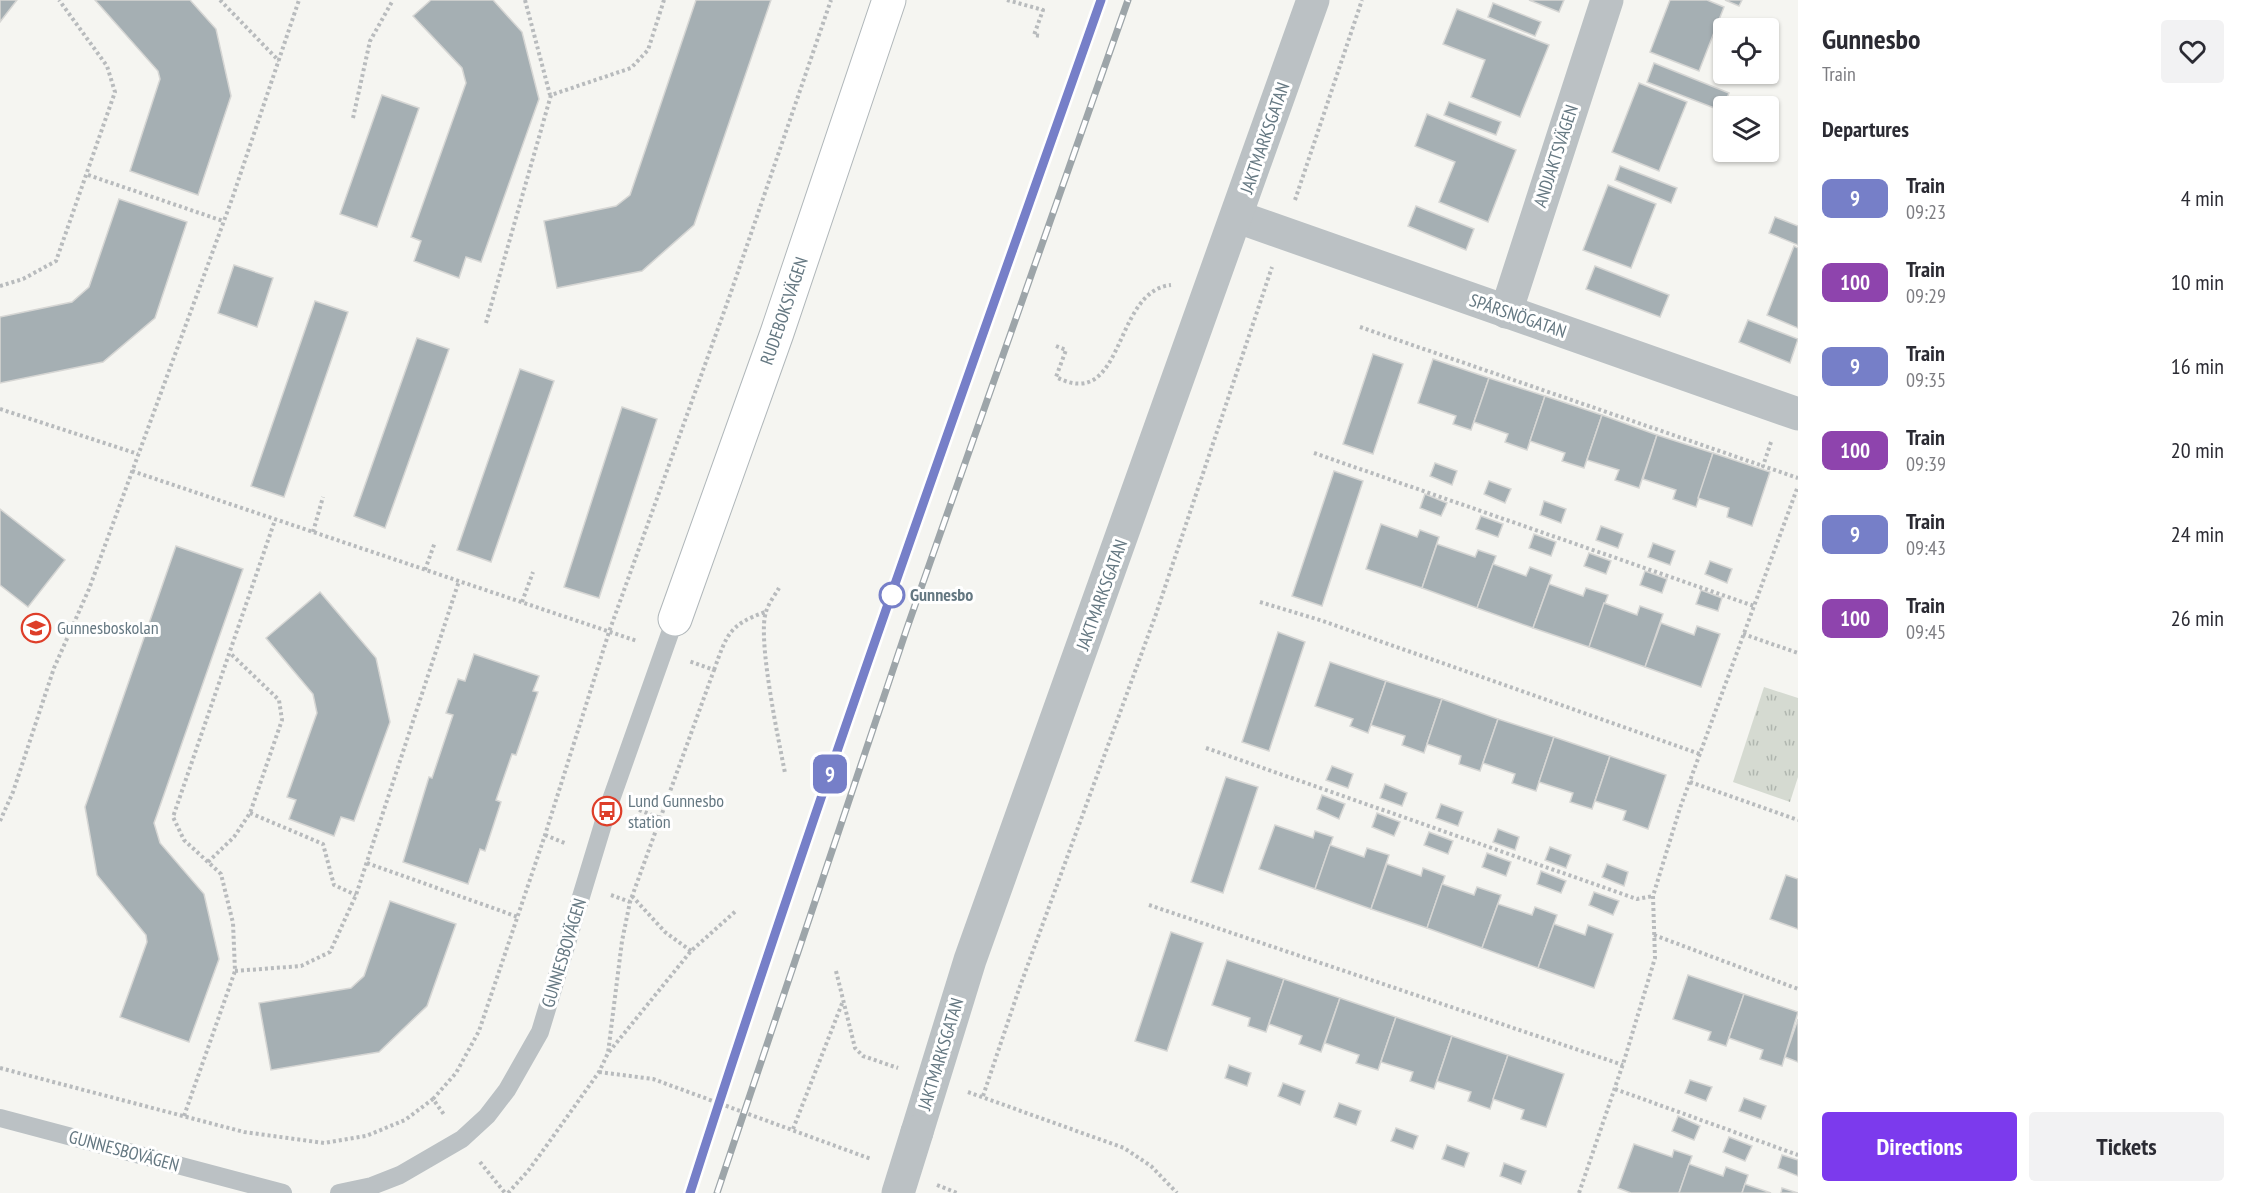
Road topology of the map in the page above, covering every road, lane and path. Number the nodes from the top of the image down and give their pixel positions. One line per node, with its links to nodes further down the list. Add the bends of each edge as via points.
1 (59, 0): 17 (path, via 107,66 116,92)
2 (220, 0): 14 (path)
3 (299, 0): 14 (path)
4 (393, 0): 16 (path, via 370,41)
5 (525, 0): 15 (path)
6 (664, 0): 15 (path, via 648,50 631,68)
7 (831, 0): 48 (path)
8 (889, 0): 47 (street, RUDEBOKSVÄGEN)
9 (1007, 0): 13 (path, via 1043,10 1034,35)
10 (1313, 0): 18 (street, JAKTMARKSGATAN)
11 (1362, 0): 20 (path)
12 (1606, 0): 23 (street, ANDJAKTSVÄGEN)
13 (1041, 36)
14 (279, 62): 19 (path)
15 (550, 95): 24 (path)
16 (352, 118)
17 (88, 175): 19 (path); 21 (path, via 56,261)
18 (1238, 217): 20 (street, SPÅRSNÖGATAN); 22 (street, JAKTMARKSGATAN)
19 (223, 221): 30 (path)
20 (1284, 233): 23 (street, SPÅRSNÖGATAN); 85 (path, via 1156,614)
21 (0, 286)
22 (1209, 296): 26 (path, via 1177,284 1158,286 1143,297 1106,369 1081,384 1056,377 1066,350); 83 (street, JAKTMARKSGATAN, via 970,960)
23 (1506, 312): 28 (street, SPÅRSNÖGATAN)
24 (486, 323)
25 (1360, 327): 31 (path)
26 (1056, 346)
27 (0, 409): 30 (path)
28 (1790, 411): 31 (path)
29 (1314, 453): 45 (path)
30 (138, 454): 32 (path)
31 (1763, 466): 33 (path)
32 (132, 471): 36 (path); 62 (path, via 89,589 54,668)
33 (1798, 478)
34 (1798, 486): 45 (path)
35 (323, 497): 37 (path)
36 (275, 520): 37 (path); 51 (path)
37 (313, 532): 39 (path)
38 (435, 542): 39 (path)
39 (425, 570): 41 (path)
40 (533, 572): 43 (path)
41 (459, 581): 43 (path); 64 (path)
42 (779, 588): 46 (path)
43 (522, 602): 48 (path)
44 (1260, 602): 55 (path)
45 (1754, 606): 49 (path)
46 (765, 612): 53 (path, via 734,627); 56 (path, via 772,698)
47 (675, 619): 50 (lane, GUNNESBOVÄGEN)
48 (609, 632): 50 (path); 72 (path)
49 (1743, 634): 52 (path); 55 (path)
50 (663, 651): 53 (path); 90 (lane, GUNNESBOVÄGEN, via 608,811 540,1032 507,1090)
51 (230, 653): 59 (path, via 279,700 282,720); 63 (path, via 173,817 184,840)
52 (1798, 653)
53 (714, 670): 60 (path)
54 (1206, 748): 68 (path, via 1637,899)
55 (1700, 754): 57 (path)
56 (785, 773)
57 (1690, 782): 61 (path); 68 (path)
58 (634, 809): 60 (path)
59 (250, 813): 63 (path, via 234,837); 66 (path, via 323,844 334,885)
60 (660, 818): 67 (path)
61 (1798, 820)
62 (0, 821)
63 (208, 862): 75 (path, via 221,874 229,903)
64 (367, 862): 66 (path); 72 (path)
65 (605, 892): 69 (path)
66 (356, 896): 75 (path, via 330,952 301,966)
67 (632, 896): 69 (path); 74 (path, via 665,932)
68 (1653, 896): 73 (path)
69 (630, 902): 79 (path)
70 (1149, 905): 80 (path)
71 (737, 910): 74 (path)
72 (518, 917): 86 (path, via 478,1031 456,1073)
73 (1654, 935): 77 (path); 80 (path, via 1655,958)
74 (691, 951): 79 (path)
75 (235, 971): 87 (path)
76 (836, 971): 78 (path)
77 (1798, 989)
78 (843, 1000): 83 (path, via 855,1048 862,1056); 89 (path)
79 (608, 1053): 82 (path)
80 (1623, 1065): 84 (path)
81 (0, 1068): 87 (path)
82 (599, 1072): 89 (path, via 653,1079); 96 (path, via 528,1171)
83 (933, 1080): 85 (path); 97 (street, JAKTMARKSGATAN, bridge)
84 (1615, 1089): 91 (path); 100 (path)
85 (983, 1096): 99 (path, via 1124,1148 1151,1166)
86 (433, 1099): 87 (path, via 405,1120 366,1136 324,1143 244,1132); 90 (path)
87 (184, 1116)
88 (0, 1118): 94 (lane, GUNNESBOVÄGEN)
89 (793, 1129): 92 (path)
90 (462, 1139): 95 (lane, GUNNESBOVÄGEN, via 400,1175); 96 (path)
91 (1798, 1155)
92 (880, 1163)
93 (935, 1184): 98 (path)
94 (283, 1193)
95 (339, 1193)
96 (506, 1193)
97 (898, 1193)
98 (957, 1193)
99 (1178, 1193)
100 (1579, 1193)

